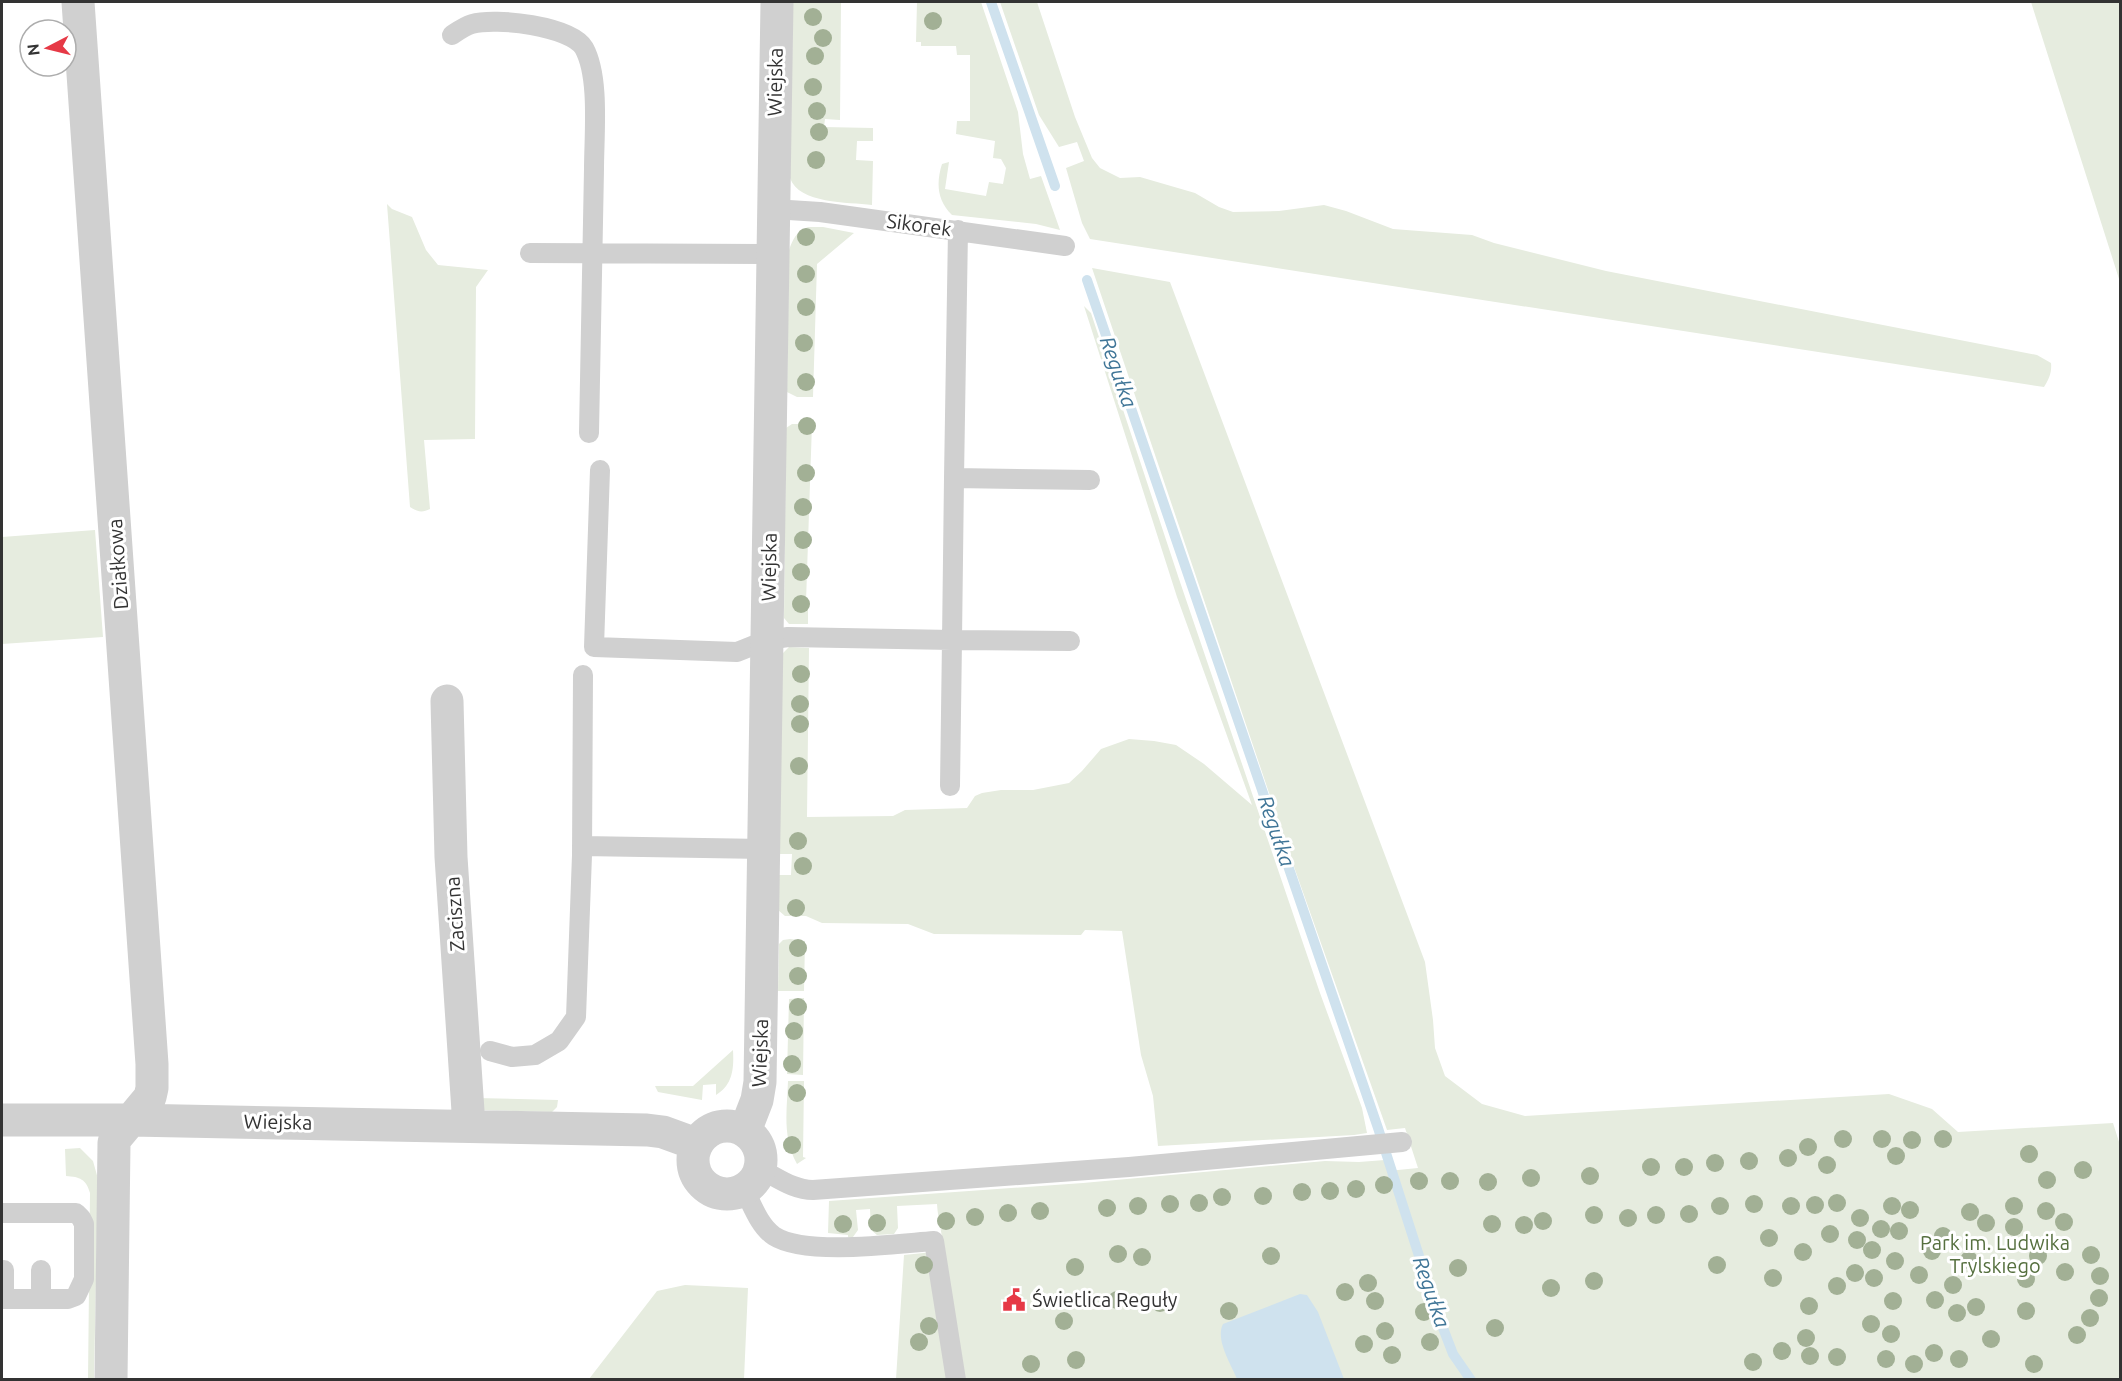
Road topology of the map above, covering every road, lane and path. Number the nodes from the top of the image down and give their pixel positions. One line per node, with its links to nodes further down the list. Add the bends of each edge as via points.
1 (78, 2): 24 (street, Działkowa, via 152,1064 150,1097)
2 (777, 2): 4 (street, Wiejska)
3 (452, 35): 8 (lane, via 472,24 512,23 566,34 583,47 593,77)
4 (773, 209): 5 (lane, Sikorek); 9 (street, Wiejska)
5 (958, 230): 6 (lane, Sikorek); 12 (lane)
6 (1065, 246)
7 (530, 253): 8 (lane)
8 (593, 253): 9 (lane); 10 (lane)
9 (772, 254): 14 (street, Wiejska)
10 (589, 433)
11 (600, 470): 14 (lane, via 594,647 737,652)
12 (954, 478): 13 (lane); 15 (lane)
13 (1090, 480)
14 (767, 640): 15 (lane); 21 (street, Wiejska)
15 (952, 640): 16 (lane); 19 (lane)
16 (1070, 641)
17 (583, 675): 20 (lane)
18 (447, 701): 25 (street, Zaciszna, via 451,857)
19 (950, 786)
20 (582, 846): 21 (lane); 22 (lane, via 576,1017 559,1041 535,1055 512,1057)
21 (764, 849): 26 (street, Wiejska, via 760,1082)
22 (490, 1051)
23 (2, 1120): 24 (street, Wiejska)
24 (131, 1120): 25 (street, Wiejska); 35 (street, Działkowa, via 114,1143)
25 (469, 1126): 28 (street, Wiejska, via 647,1130)
26 (745, 1131): 28 (street, via 717,1127 701,1136); 29 (street, via 760,1151)
27 (1402, 1142): 29 (lane, via 813,1190)
28 (696, 1144): 29 (street, via 696,1175 710,1190 731,1194)
29 (752, 1179): 36 (lane, via 764,1227 791,1244 812,1248 934,1241)
30 (3, 1219): 34 (lane, via 42,1221 76,1213 84,1224 84,1279 76,1296)
31 (4, 1269): 33 (lane)
32 (42, 1270): 34 (lane)
33 (3, 1299): 34 (lane)
34 (41, 1299)
35 (111, 1380)
36 (956, 1380)

